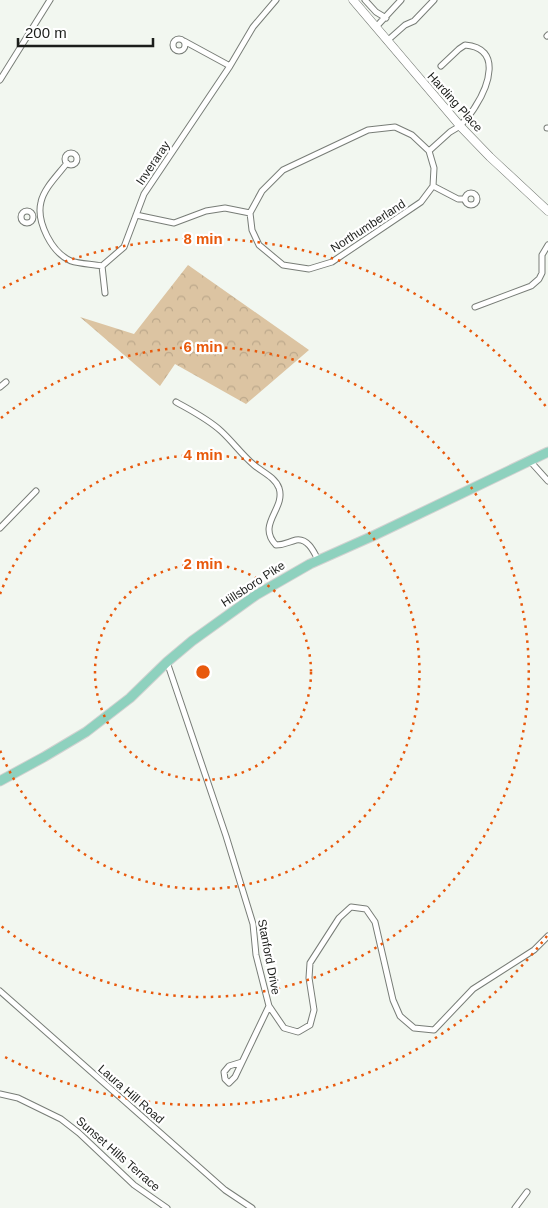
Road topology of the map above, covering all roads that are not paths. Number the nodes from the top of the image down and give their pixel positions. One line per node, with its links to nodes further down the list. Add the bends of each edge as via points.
1 (50, 0): 13 (street)
2 (276, 0): 11 (street, Inveraray, via 253,27)
3 (353, 0): 8 (main road, Harding Place)
4 (365, 0): 7 (street)
5 (401, 0): 7 (street)
6 (434, 0): 10 (street, via 414,21)
7 (386, 18): 8 (street)
8 (376, 28): 10 (main road, Harding Place)
9 (184, 41): 11 (street)
10 (387, 41): 14 (main road, Harding Place)
11 (230, 66): 23 (street, Inveraray, via 144,194)
12 (441, 66): 14 (street, via 465,45 480,49 488,57 487,83 476,106)
13 (0, 80)
14 (460, 126): 15 (street); 19 (main road, Harding Place)
15 (428, 151): 17 (street, via 434,168); 20 (street, via 412,135 395,127 368,130 283,170 262,191)
16 (67, 164): 22 (street, via 45,192 40,203)
17 (433, 186): 18 (street, via 458,199); 20 (street, Northumberland, via 422,202 332,262 308,269 283,265 259,245 252,230)
18 (465, 199)
19 (548, 211)
20 (250, 213): 23 (street, via 225,208 174,223)
21 (33, 216): 22 (street)
22 (41, 216): 25 (street, via 51,246 70,261)
23 (136, 216): 25 (street, Inveraray, via 124,247)
24 (548, 245): 27 (street, via 542,255 542,273 531,286)
25 (102, 266): 26 (street)
26 (105, 293)
27 (475, 307)
28 (6, 382): 29 (street)
29 (0, 387)
30 (176, 402): 36 (street, via 210,421 252,464 276,482 280,498 268,533 271,540 276,545 297,540 303,542 311,546)
31 (548, 452): 32 (main road, Hillsboro Pike)
32 (530, 461): 33 (street); 36 (main road, Hillsboro Pike)
33 (548, 481)
34 (36, 491): 35 (street)
35 (0, 528)
36 (318, 560): 37 (main road, Hillsboro Pike, via 256,595)
37 (167, 662): 38 (main road, Hillsboro Pike, via 130,698 84,734); 41 (street, Stanford Drive, via 253,924 256,955)
38 (0, 781)
39 (548, 936): 41 (street, Stanford Drive, via 534,950 478,986 434,1030 414,1028 400,1016 393,1000 375,922 366,909 351,907 310,963 314,1010 310,1025 298,1032 284,1028)
40 (0, 991): 46 (street, Laura Hill Road, via 225,1190)
41 (269, 1006): 42 (street)
42 (242, 1062)
43 (0, 1094): 45 (street, Sunset Hills Terrace, via 18,1098 61,1119 134,1185)
44 (527, 1192): 47 (street)
45 (167, 1208)
46 (252, 1208)
47 (515, 1208)

